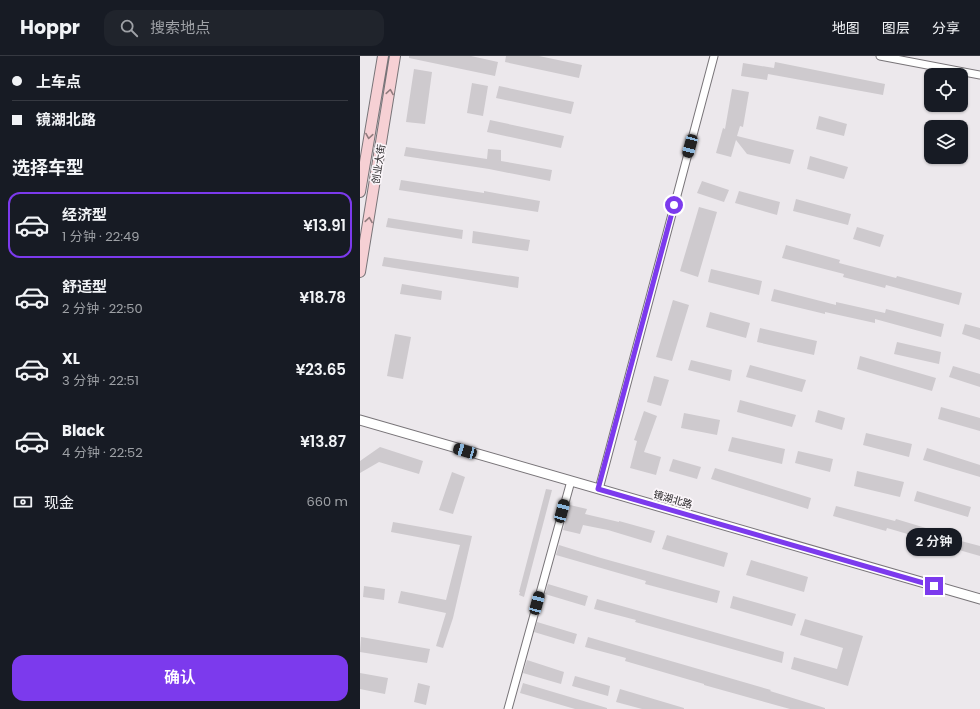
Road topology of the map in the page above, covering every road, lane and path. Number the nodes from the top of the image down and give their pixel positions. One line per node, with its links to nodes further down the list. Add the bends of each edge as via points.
1 (383, 56): 6 (main road, 创业大街, one-way to 6)
2 (395, 56): 7 (main road, 创业大街, one-way to 2)
3 (714, 56): 10 (street)
4 (880, 56): 5 (street)
5 (980, 75)
6 (360, 192)
7 (360, 272)
8 (360, 420): 9 (street, 镜湖北路)
9 (570, 481): 10 (street, 镜湖北路); 12 (street)
10 (598, 489): 11 (street, 镜湖北路)
11 (980, 599)
12 (508, 709)

